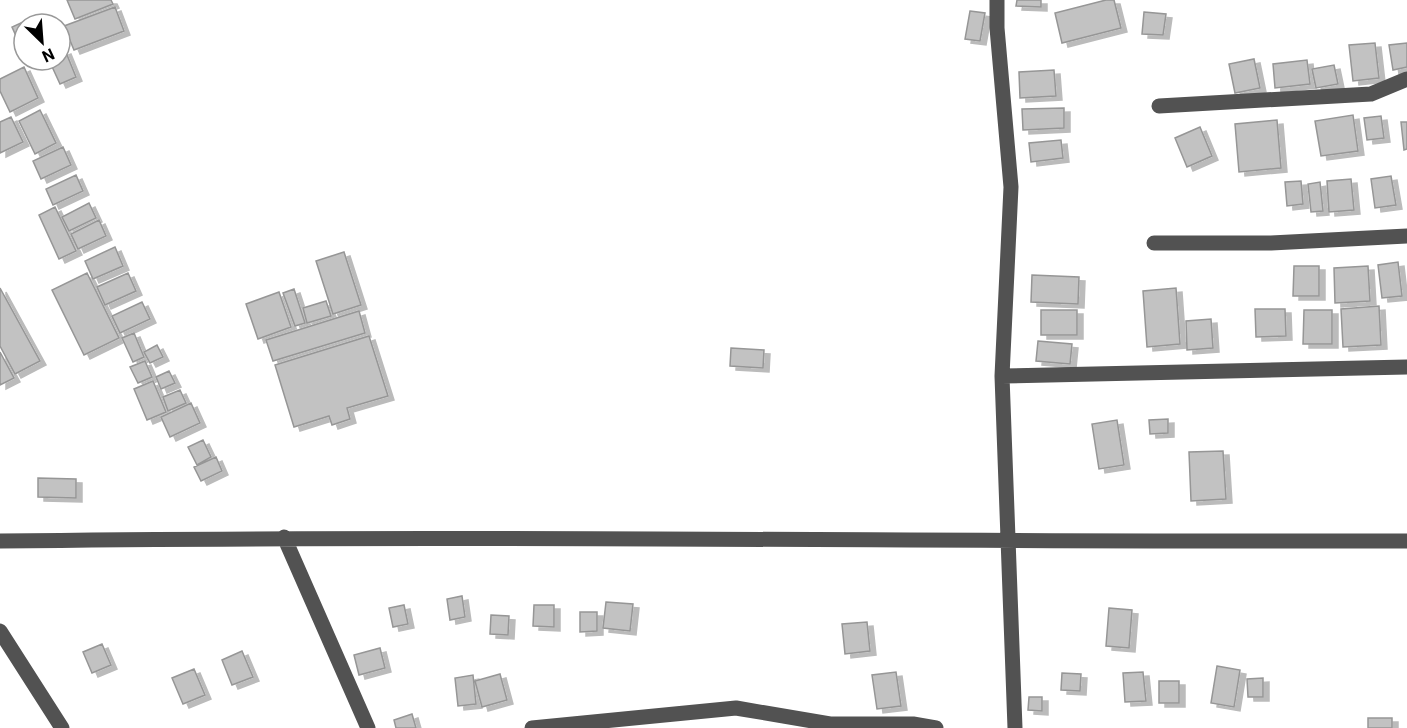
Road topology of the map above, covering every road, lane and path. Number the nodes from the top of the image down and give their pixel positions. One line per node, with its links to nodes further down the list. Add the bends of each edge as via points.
1 (997, 0): 7 (street, via 1011,188)
2 (1407, 79): 3 (street, via 1371,94)
3 (1159, 106)
4 (1407, 236): 5 (street, via 1270,243)
5 (1154, 243)
6 (1407, 367): 7 (street)
7 (1002, 376): 11 (street)
8 (284, 537): 9 (street); 11 (street); 14 (street)
9 (0, 541)
10 (1407, 541): 11 (street)
11 (1008, 542): 17 (street)
12 (0, 632): 13 (street)
13 (63, 728)
14 (368, 728)
15 (532, 728): 16 (street, via 736,708 830,724 913,724)
16 (936, 728)
17 (1015, 728)

